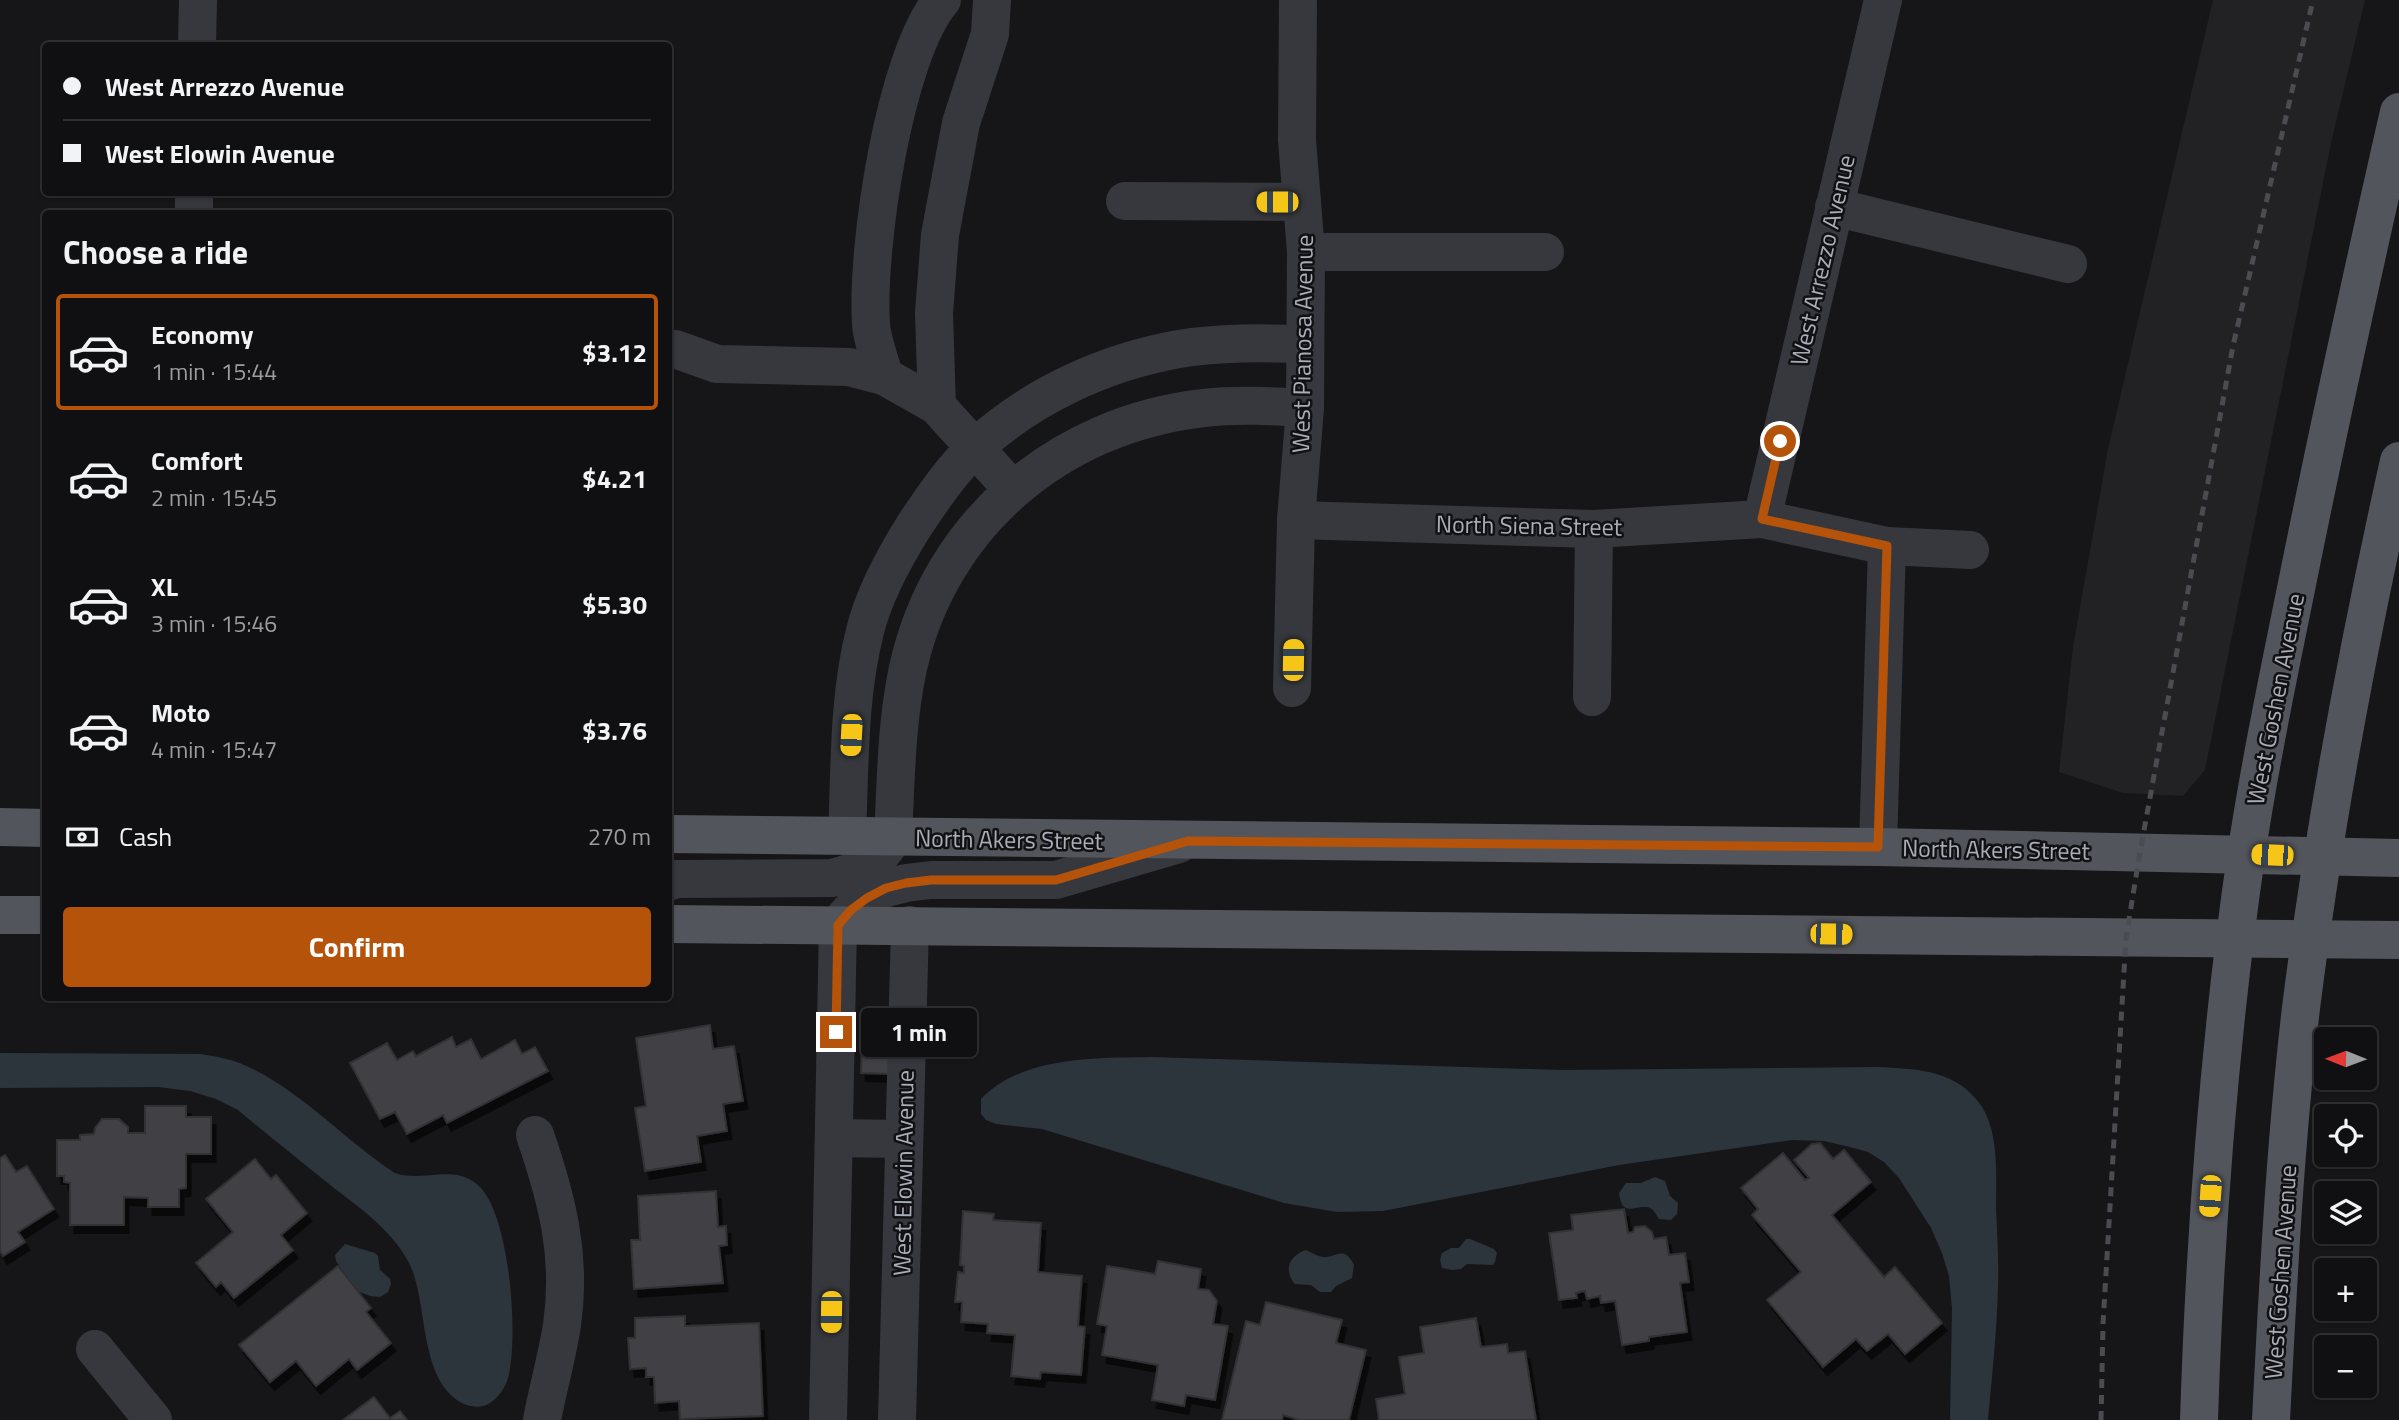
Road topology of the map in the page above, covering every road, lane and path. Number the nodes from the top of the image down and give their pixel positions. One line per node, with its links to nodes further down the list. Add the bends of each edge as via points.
1 (198, 0): 6 (street)
2 (942, 0): 16 (street, via 909,64 880,197 871,326)
3 (992, 0): 17 (street, via 990,34 961,123 940,235 934,313)
4 (1298, 0): 9 (street, West Pianosa Avenue, via 1297,139)
5 (1883, 0): 10 (street, West Arrezzo Avenue)
6 (197, 42)
7 (2399, 112): 37 (main road, West Goshen Avenue, via 2337,380)
8 (1125, 201): 9 (street)
9 (1302, 202): 11 (street, West Pianosa Avenue)
10 (1834, 207): 13 (street); 22 (street, West Arrezzo Avenue)
11 (1306, 252): 12 (street); 14 (street, West Pianosa Avenue)
12 (1545, 252)
13 (2068, 264)
14 (1305, 344): 18 (street, West Pianosa Avenue); 19 (street, via 1240,343 1177,349 1115,365 1020,411)
15 (672, 349): 16 (street, via 717,364 849,368)
16 (884, 376): 17 (street)
17 (937, 406): 19 (street)
18 (1305, 408): 21 (street, via 1237,405 1149,418 1056,457); 23 (street, West Pianosa Avenue)
19 (975, 448): 21 (street); 33 (street, via 930,502 901,548 866,628 852,707)
20 (2399, 461): 25 (main road, West Goshen Avenue)
21 (1013, 489): 34 (street, via 963,543 919,628 899,718)
22 (1762, 519): 24 (street, North Siena Street); 26 (street, North Siena Street)
23 (1296, 520): 24 (street, North Siena Street); 28 (street, West Pianosa Avenue)
24 (1594, 529): 29 (street)
25 (2391, 532): 38 (main road, West Goshen Avenue, via 2357,666)
26 (1887, 546): 27 (street, North Siena Street); 36 (street)
27 (1970, 550)
28 (1292, 688)
29 (1592, 697)
30 (0, 827): 31 (main road)
31 (42, 828)
32 (672, 834): 33 (main road, North Akers Street)
33 (847, 836): 34 (main road, North Akers Street)
34 (893, 837): 35 (main road, North Akers Street); 40 (street, via 873,864 832,878)
35 (1188, 841): 36 (main road, North Akers Street); 44 (street, via 1056,880 906,883 867,898)
36 (1878, 847): 37 (main road, North Akers Street)
37 (2247, 854): 38 (main road, North Akers Street); 46 (main road, West Goshen Avenue)
38 (2324, 856): 39 (main road, North Akers Street); 47 (main road, West Goshen Avenue)
39 (2399, 858)
40 (672, 881)
41 (0, 915): 42 (main road)
42 (42, 915)
43 (672, 924): 44 (main road)
44 (838, 925): 45 (main road); 50 (street)
45 (910, 925): 46 (main road); 51 (street, West Elowin Avenue)
46 (2235, 939): 47 (main road); 57 (main road, West Goshen Avenue, via 2211,1182)
47 (2310, 939): 48 (main road); 58 (main road, West Goshen Avenue, via 2285,1191)
48 (2399, 940)
49 (535, 1135): 54 (street, via 554,1189 565,1284 562,1324)
50 (834, 1138): 51 (street); 55 (street)
51 (903, 1139): 56 (street, West Elowin Avenue)
52 (95, 1349): 53 (street)
53 (153, 1420)
54 (542, 1420)
55 (828, 1420)
56 (897, 1420)
57 (2199, 1420)
58 (2271, 1420)

